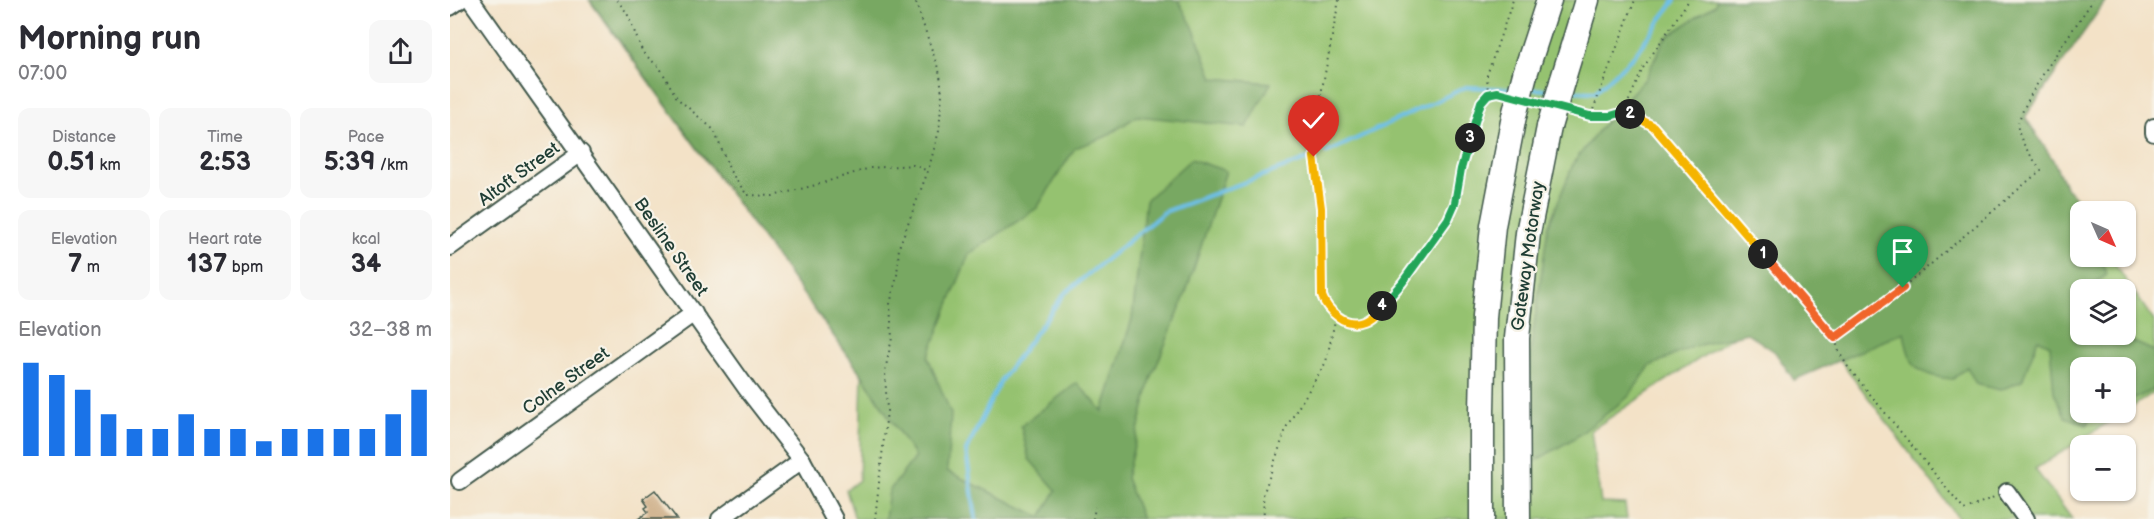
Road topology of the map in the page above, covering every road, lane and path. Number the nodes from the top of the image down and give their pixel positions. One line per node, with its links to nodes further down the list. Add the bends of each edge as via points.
1 (460, 0): 12 (street)
2 (471, 0): 20 (street, Besline Street)
3 (617, 0): 21 (path, via 627,13 643,53 660,68 677,98 714,130 730,171 747,195 772,196 870,168 913,165)
4 (915, 0): 21 (path, via 942,94 939,131)
5 (1339, 0): 24 (path, via 1314,131 1321,208 1322,296 1325,306)
6 (1513, 0): 13 (path, via 1487,75)
7 (1549, 0): 14 (highway, Gateway Motorway, bridge)
8 (1587, 0): 36 (highway, Gateway Motorway, bridge, via 1549,127 1528,234 1516,338)
9 (1635, 0): 17 (path)
10 (1689, 0): 16 (path, via 1643,68)
11 (2093, 0): 25 (path, via 2028,98 2018,127 2025,148 2041,170 1903,288)
12 (450, 7)
13 (1488, 94): 14 (path, via 1498,92); 24 (path, via 1474,122 1448,219 1375,314 1361,322)
14 (1512, 106): 35 (highway, Gateway Motorway, via 1493,226 1484,317)
15 (1567, 110): 17 (path)
16 (1624, 112): 17 (path); 25 (path, via 1653,126)
17 (1590, 116)
18 (2154, 127): 19 (street)
19 (2154, 133)
20 (581, 153): 22 (street, Altoft Street); 23 (street, Besline Street)
21 (928, 171): 32 (path, via 898,247 897,276 890,304 892,338 885,372 887,411)
22 (450, 247)
23 (694, 313): 26 (street, Besline Street); 27 (street, Colne Street)
24 (1336, 316): 34 (path, via 1326,362 1287,426 1263,495)
25 (1835, 338): 28 (path, via 1848,367 1964,510)
26 (802, 460): 30 (street); 31 (street, Besline Street)
27 (460, 481)
28 (2007, 492): 37 (street)
29 (1095, 507): 33 (path)
30 (720, 519)
31 (834, 519)
32 (875, 519)
33 (1093, 519)
34 (1264, 519)
35 (1482, 519)
36 (1518, 519)
37 (2026, 519)

